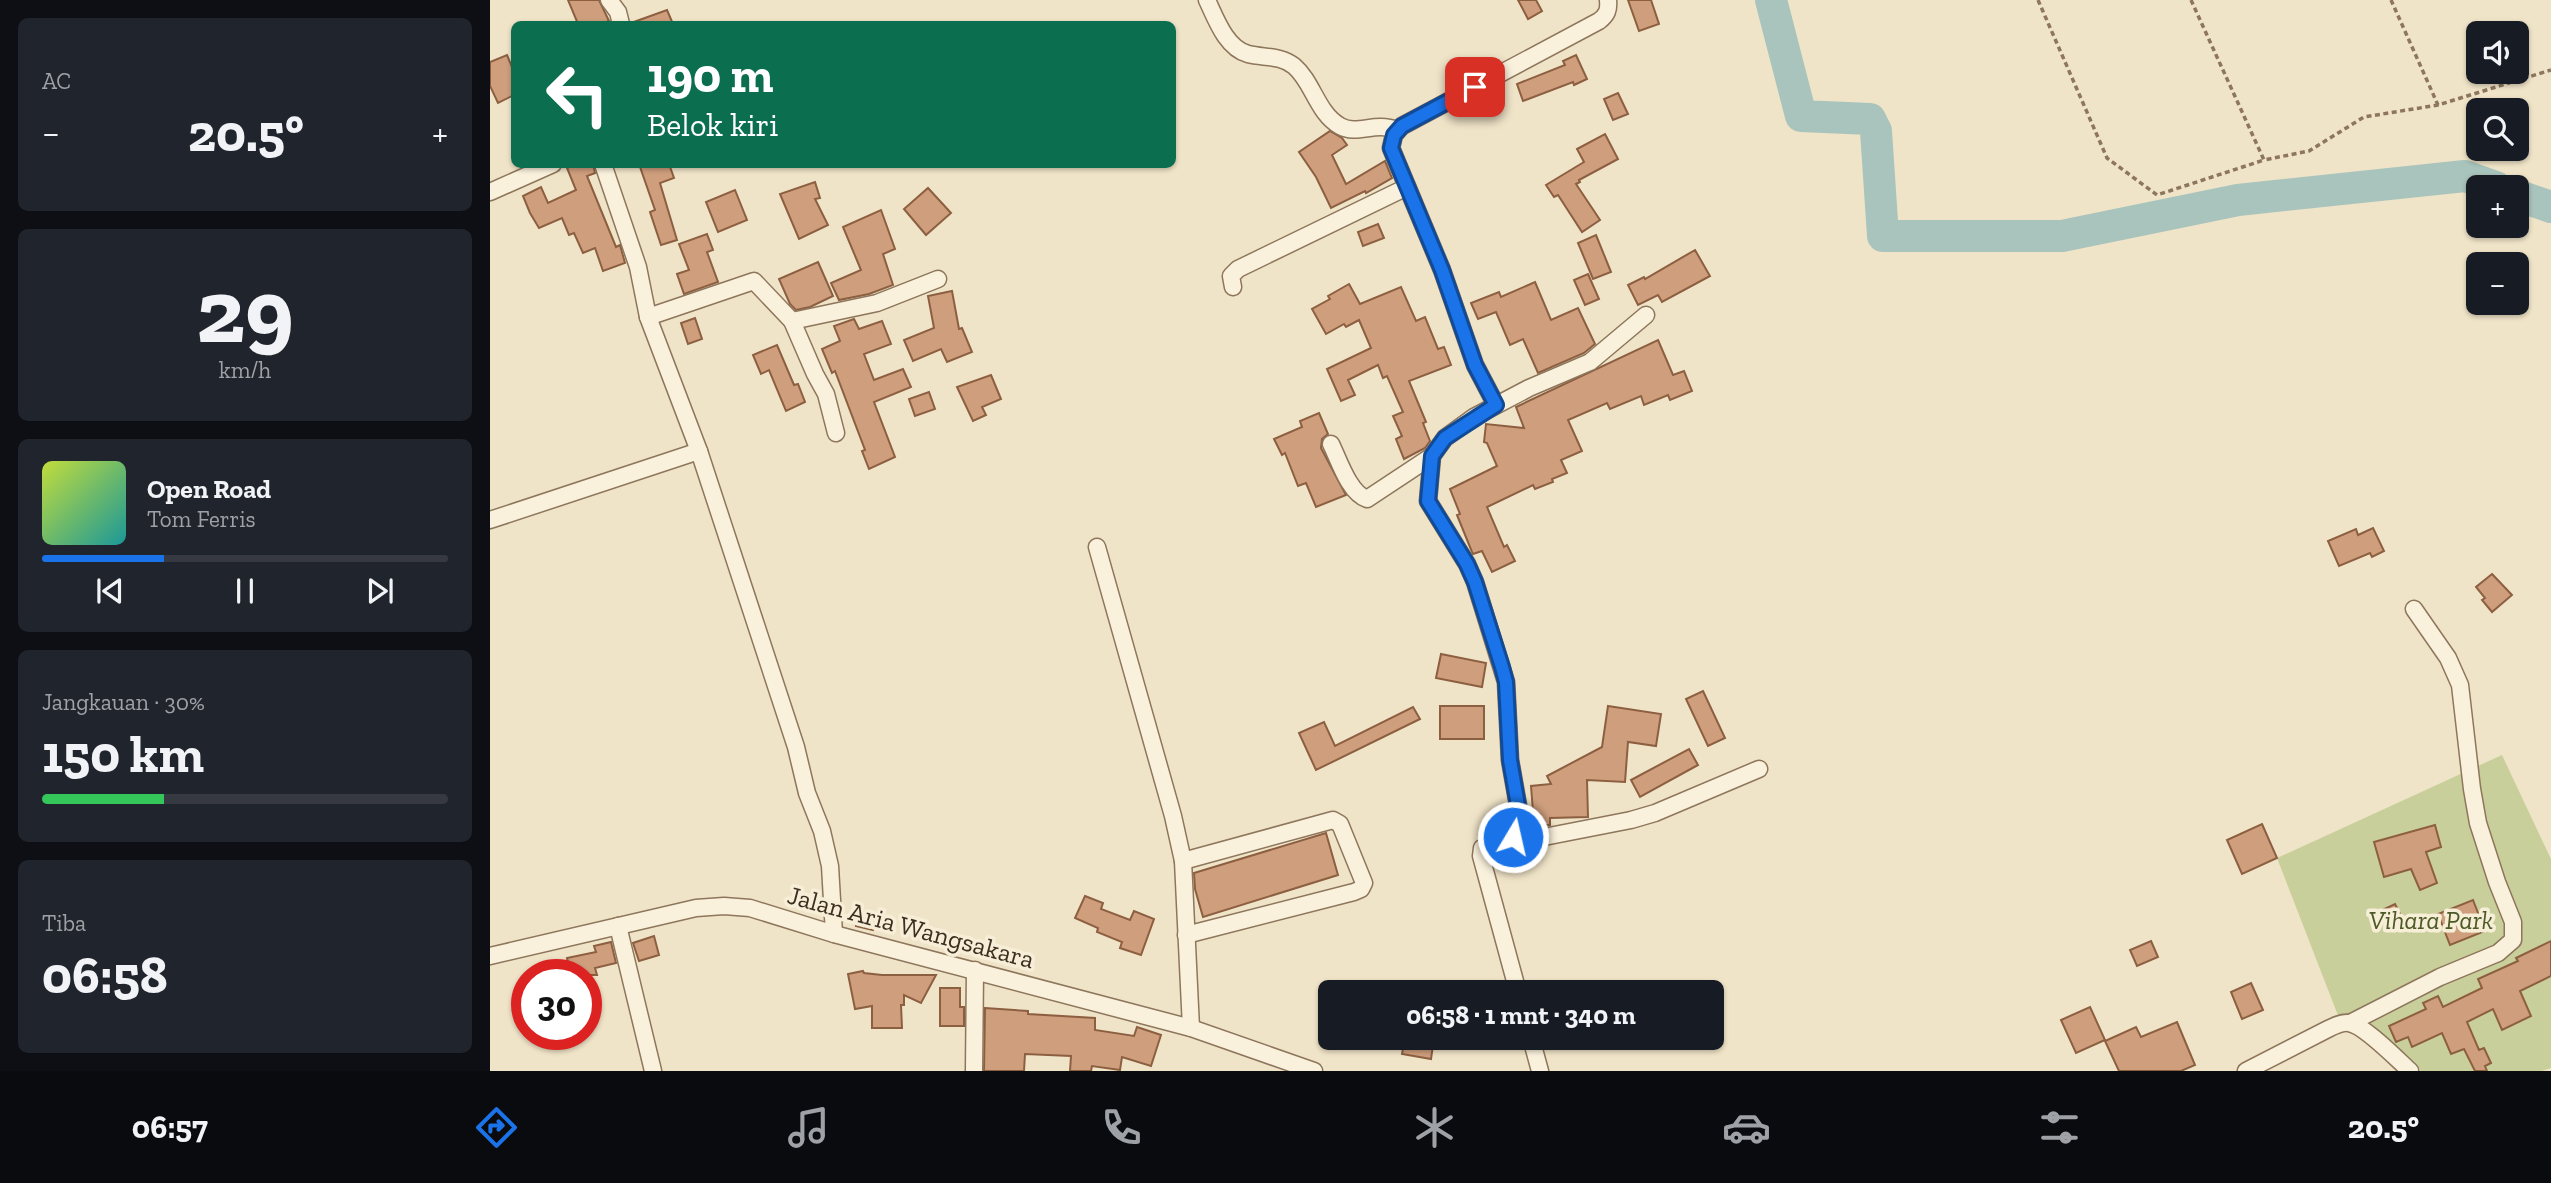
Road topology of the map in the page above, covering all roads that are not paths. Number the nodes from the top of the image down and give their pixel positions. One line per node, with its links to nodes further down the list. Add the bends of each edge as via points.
1 (609, 0): 4 (street)
2 (1207, 0): 5 (street, via 1232,45 1296,68 1338,125 1351,130 1385,125)
3 (1608, 0): 5 (street, via 1609,10 1599,21)
4 (620, 21)
5 (1397, 130): 8 (street, via 1391,148)
6 (544, 168): 9 (street)
7 (604, 168): 13 (street, via 638,267)
8 (1407, 187): 11 (street, via 1238,269 1230,276); 15 (street, via 1475,365)
9 (490, 192)
10 (938, 279): 14 (street, via 877,303)
11 (1233, 287)
12 (1646, 315): 15 (street, via 1590,362)
13 (648, 317): 14 (street, via 754,281); 18 (street)
14 (792, 321): 16 (street, via 826,394)
15 (1496, 405): 19 (street, via 1445,438)
16 (836, 433)
17 (1331, 444): 19 (street, via 1352,486 1367,499)
18 (699, 451): 20 (street); 27 (street, via 822,831 830,866)
19 (1432, 456): 24 (street, via 1428,501 1475,582 1506,682 1510,760 1522,828)
20 (490, 520)
21 (1097, 547): 25 (street)
22 (2414, 609): 32 (street, via 2448,658 2460,685 2478,823 2512,922 2513,940 2498,953)
23 (1759, 769): 24 (street, via 1631,820 1544,837)
24 (1519, 834): 31 (street, via 1482,848 1481,856)
25 (1183, 862): 28 (street); 28 (street, via 1334,820 1340,824 1364,883 1354,892)
26 (618, 926): 27 (street, Jalan Aria Wangsakara, via 724,906 750,908); 29 (street, Jalan Aria Wangsakara); 35 (street)
27 (834, 934): 30 (street, Jalan Aria Wangsakara)
28 (1186, 935): 33 (street)
29 (490, 956)
30 (975, 970): 33 (street, Jalan Aria Wangsakara); 36 (street)
31 (1515, 980)
32 (2350, 1023): 39 (street, via 2328,1029); 40 (street)
33 (1191, 1028): 37 (street, Jalan Aria Wangsakara)
34 (1534, 1050): 38 (street)
35 (653, 1071)
36 (974, 1071)
37 (1314, 1071)
38 (1540, 1071)
39 (2246, 1071)
40 (2410, 1071)

